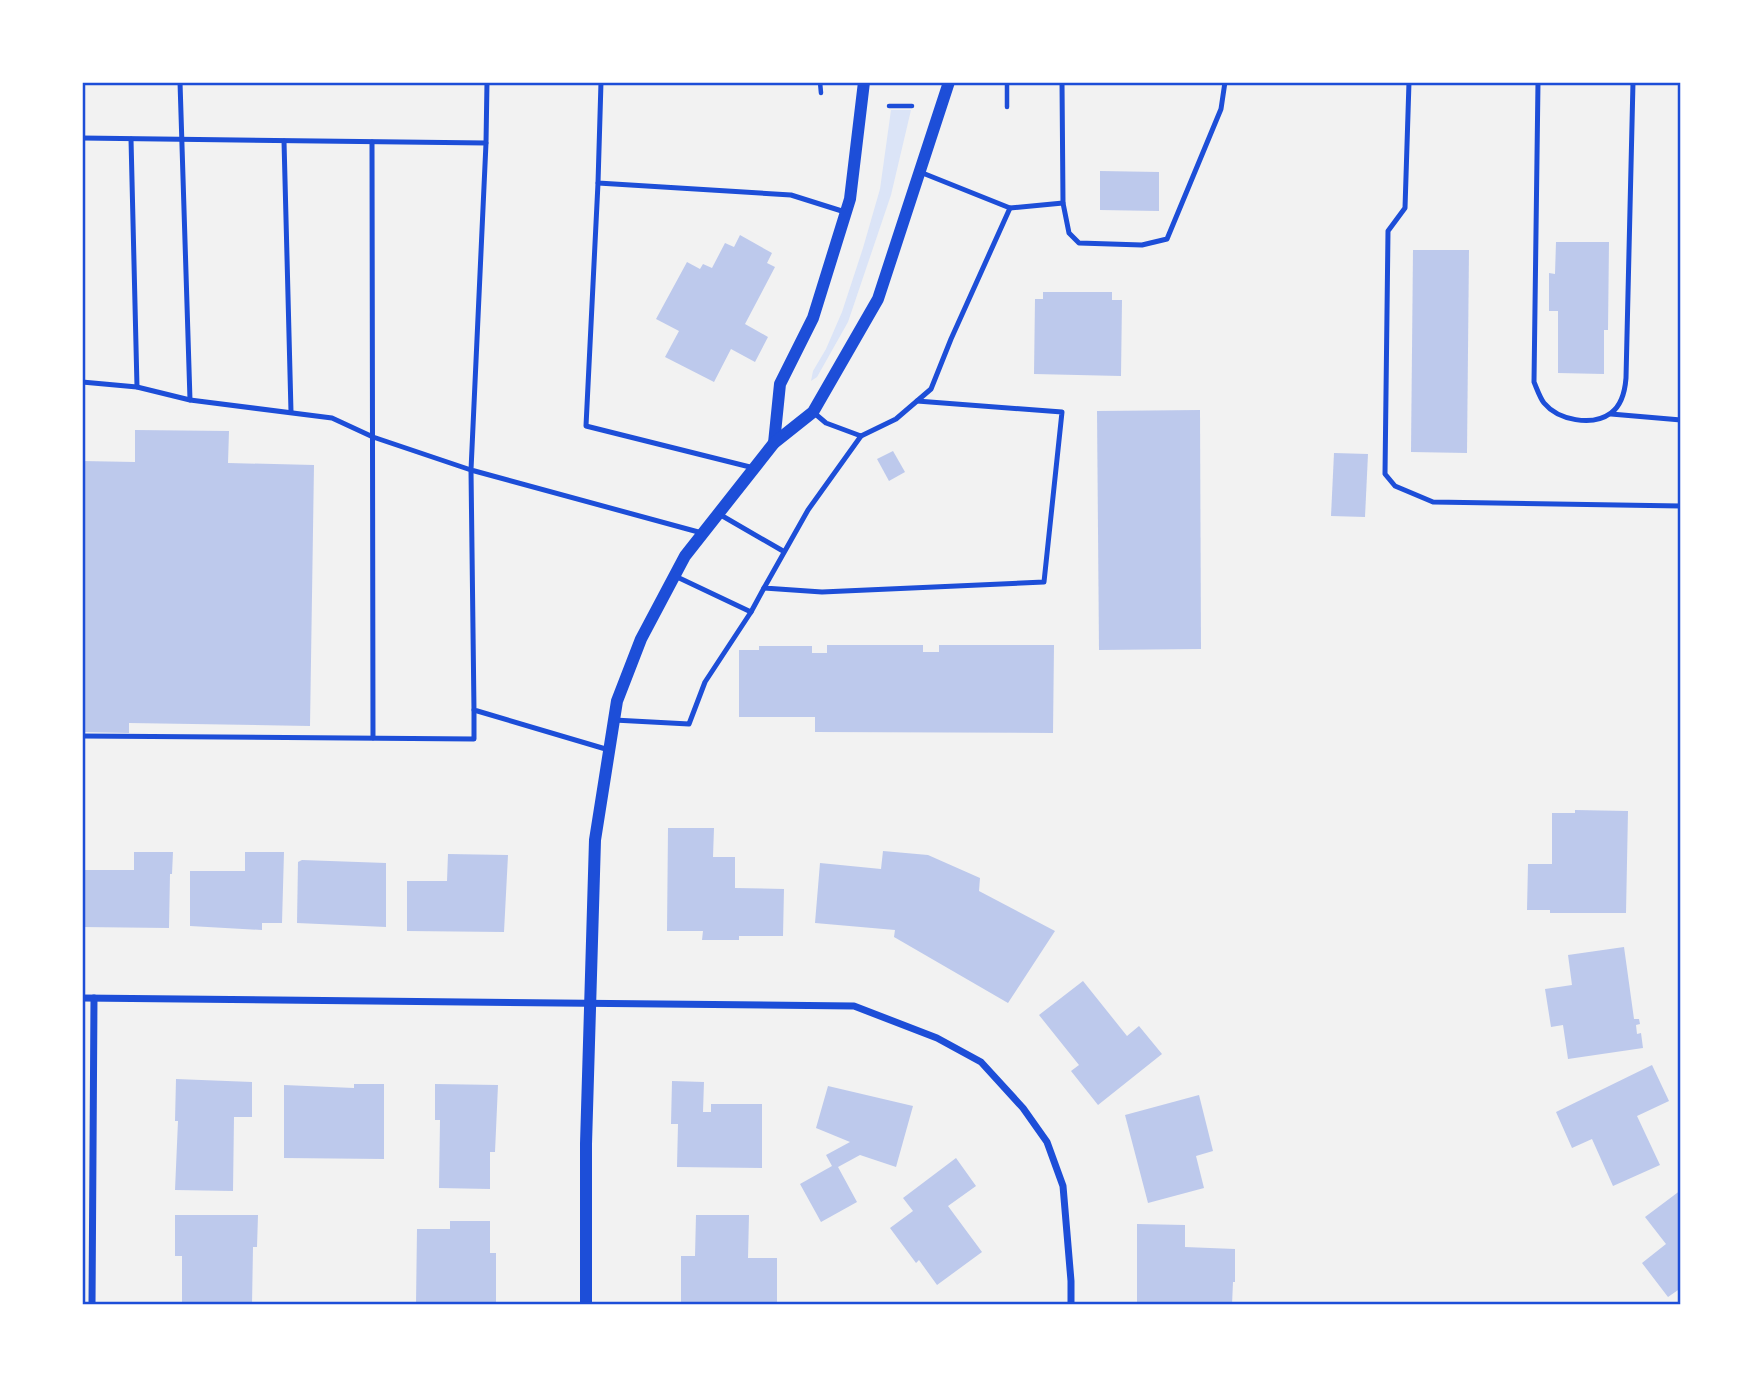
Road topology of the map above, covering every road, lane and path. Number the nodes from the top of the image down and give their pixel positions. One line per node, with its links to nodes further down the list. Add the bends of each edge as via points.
1 (180, 82): 19 (lane)
2 (486, 82): 22 (lane)
3 (601, 82): 24 (lane)
4 (820, 82): 13 (path)
5 (864, 82): 27 (street)
6 (949, 82): 23 (street)
7 (1007, 82): 16 (path)
8 (1062, 82): 25 (lane)
9 (1225, 82): 25 (lane, via 1221,109 1167,239 1142,245 1079,243 1069,233)
10 (1409, 82): 41 (lane, via 1405,208 1388,231 1385,474 1395,486 1433,502)
11 (1538, 82): 34 (lane, via 1534,383 1544,403 1564,418 1591,420)
12 (1633, 82): 34 (lane, via 1626,379 1624,396)
13 (821, 93)
14 (889, 106): 15 (path)
15 (912, 106)
16 (1007, 107)
17 (82, 138): 18 (lane)
18 (131, 139): 19 (lane); 29 (lane)
19 (181, 139): 20 (lane); 30 (lane)
20 (284, 141): 21 (lane); 32 (lane)
21 (372, 142): 22 (lane); 37 (lane)
22 (486, 143): 40 (lane)
23 (920, 172): 26 (lane); 33 (street, via 877,299)
24 (598, 183): 27 (lane, via 791,195); 39 (lane, via 586,426)
25 (1063, 203): 26 (lane)
26 (1010, 208): 31 (lane, via 931,389)
27 (846, 212): 38 (street, via 813,318 780,384)
28 (82, 382): 29 (lane)
29 (137, 387): 30 (lane)
30 (190, 400): 32 (lane)
31 (917, 401): 36 (lane, via 897,419); 46 (lane, via 1062,412 1044,582 822,592)
32 (291, 412): 37 (lane, via 332,418)
33 (813, 412): 36 (lane, via 825,423); 38 (street)
34 (1611, 414): 35 (lane)
35 (1681, 420)
36 (862, 436): 44 (lane)
37 (373, 437): 40 (lane); 51 (lane)
38 (774, 443): 39 (street)
39 (754, 468): 42 (street)
40 (471, 470): 43 (lane); 48 (lane)
41 (1681, 506)
42 (718, 513): 43 (street); 44 (lane)
43 (702, 534): 45 (street)
44 (783, 551): 46 (lane)
45 (674, 576): 47 (lane); 49 (street, via 641,639)
46 (764, 588): 47 (lane)
47 (751, 612): 49 (lane, via 705,682 689,724)
48 (474, 710): 51 (lane, via 474,739); 52 (lane)
49 (614, 720): 52 (street)
50 (82, 736): 51 (lane)
51 (373, 738)
52 (609, 750): 55 (street, via 595,840)
53 (82, 998): 54 (street)
54 (94, 999): 55 (street); 56 (street)
55 (590, 1004): 57 (street); 58 (street, via 854,1006 937,1038 981,1062 1047,1142 1063,1186)
56 (92, 1305)
57 (586, 1305)
58 (1070, 1305)

